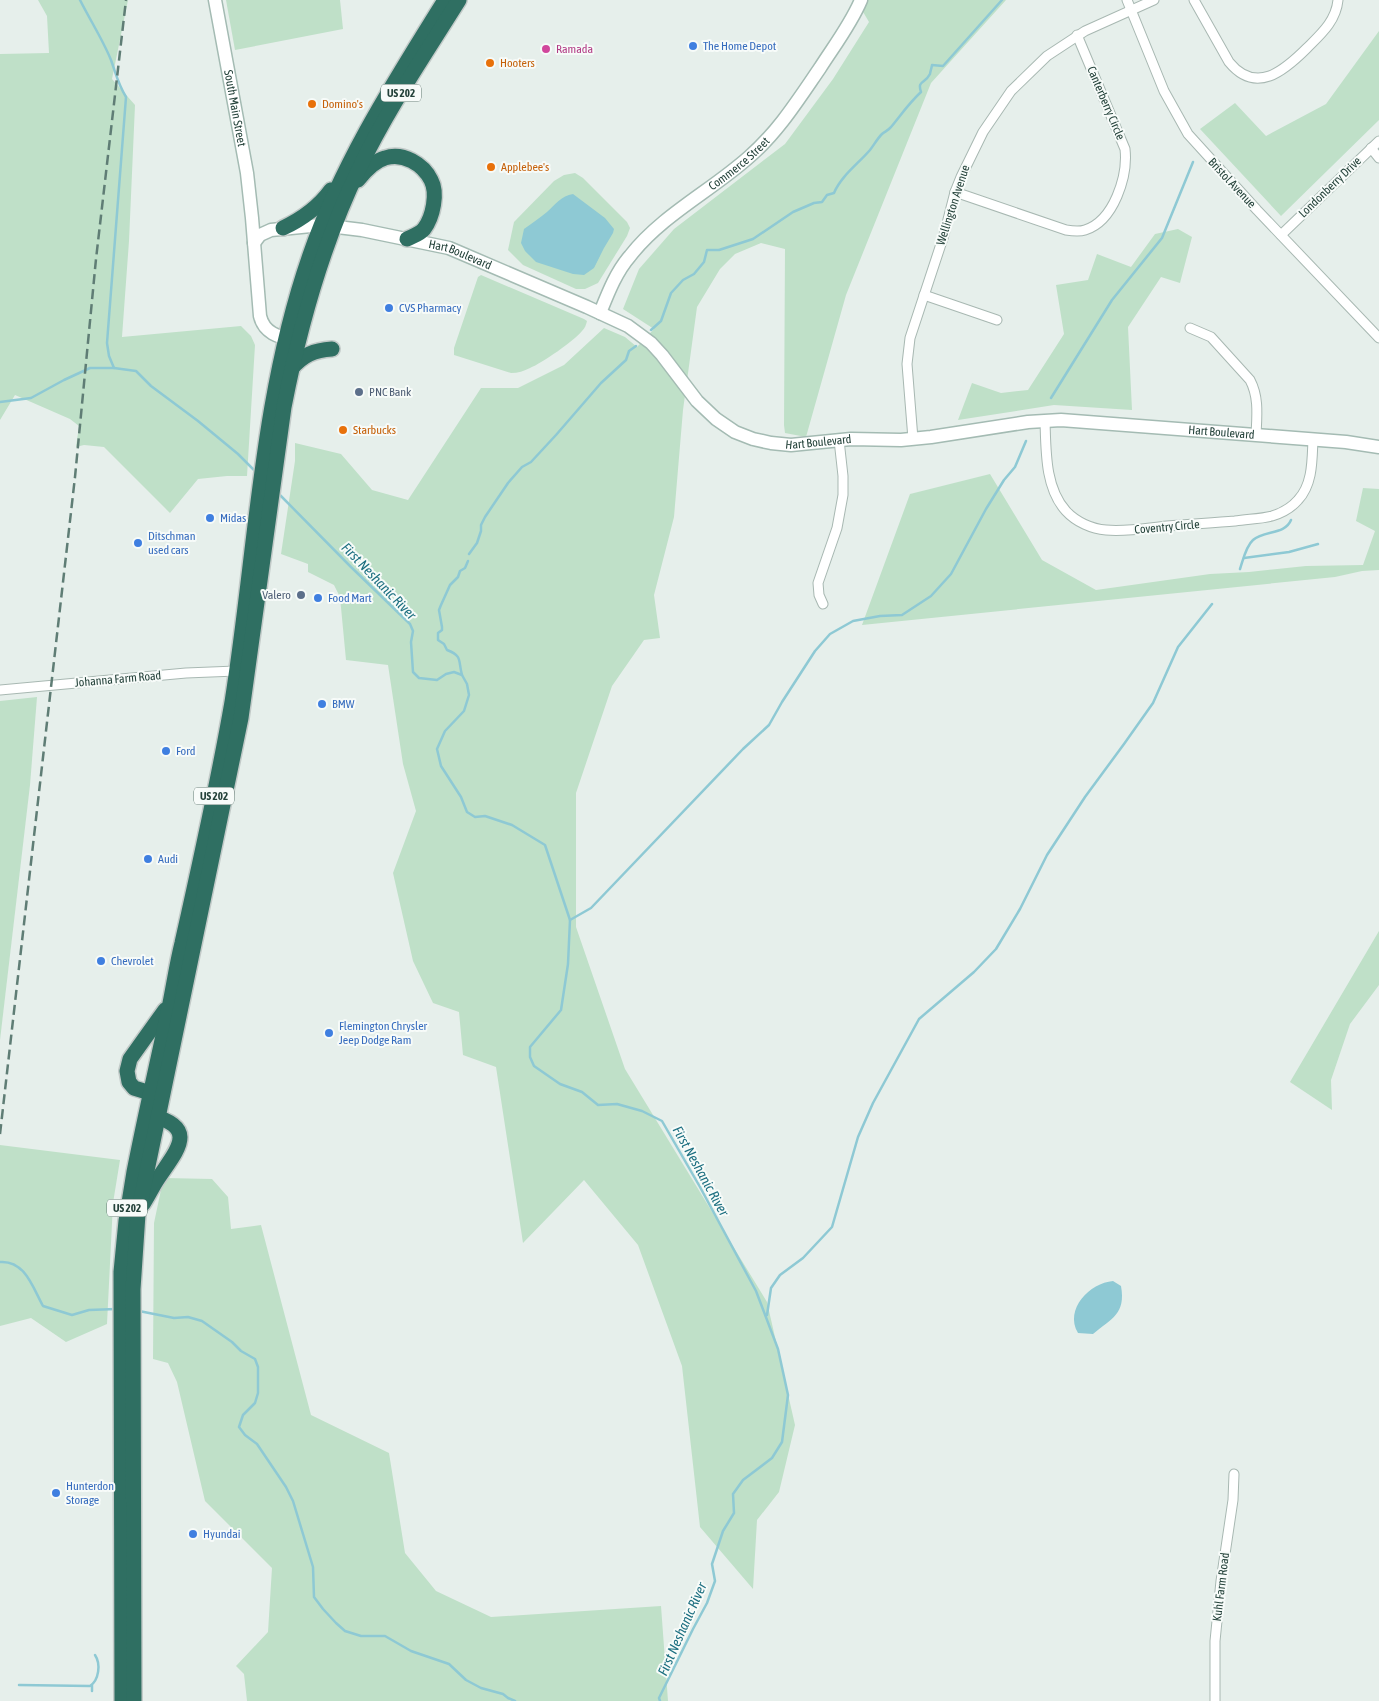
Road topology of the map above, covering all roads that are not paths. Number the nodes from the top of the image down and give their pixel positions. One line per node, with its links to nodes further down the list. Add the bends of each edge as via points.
1 (215, 0): 17 (street, South Main Street, via 246,166)
2 (445, 0): 14 (highway, US 202, via 373,116)
3 (459, 0): 15 (highway, US 202, via 390,112)
4 (860, 0): 24 (street, Commerce Street, via 848,26 771,136 738,167 638,245 622,267)
5 (1127, 0): 9 (street, Bristol Avenue)
6 (1154, 0): 9 (street, Wellington Avenue)
7 (1194, 0): 8 (street, via 1235,69 1253,78 1263,78 1284,69 1321,34 1334,17)
8 (1338, 0)
9 (1130, 10): 10 (street, Wellington Avenue); 20 (street, Bristol Avenue, via 1164,91 1188,134)
10 (1077, 35): 16 (street, Wellington Avenue, via 1047,56 1011,90 983,132); 16 (street, Canterberry Circle, via 1125,150 1124,176 1107,214 1094,226 1076,232)
11 (1379, 141): 12 (street, Londonberry Drive)
12 (1371, 148): 13 (street); 20 (street, Londonberry Drive)
13 (1379, 158)
14 (343, 176): 18 (highway, US 202); 19 (highway, via 323,201 302,219)
15 (349, 191): 18 (highway, US 202); 21 (highway, via 365,171 386,158 399,156 421,167 432,180 434,201 423,230)
16 (955, 192): 23 (street, Wellington Avenue)
17 (252, 218): 19 (street, via 260,225); 22 (street, South Main Street)
18 (328, 225): 19 (street); 21 (street, Hart Boulevard); 28 (highway, US 202, via 310,256)
19 (277, 229): 22 (street, via 260,235)
20 (1281, 235): 27 (street, Bristol Avenue)
21 (407, 239): 24 (street, Hart Boulevard, via 449,248)
22 (254, 243): 28 (street, South Main Street, via 261,321 269,332)
23 (924, 295): 25 (street); 33 (street, Wellington Avenue, via 907,351)
24 (600, 313): 35 (street, Hart Boulevard, via 628,326 651,343 704,409 735,432 753,439 791,445)
25 (997, 320)
26 (1190, 328): 32 (street, via 1211,337 1250,380 1257,398)
27 (1379, 338)
28 (291, 340): 30 (highway, US 202); 37 (highway, US 202, via 271,413)
29 (332, 348): 30 (highway, via 306,354)
30 (291, 368): 37 (highway, US 202)
31 (1045, 421): 32 (street, Hart Boulevard, via 1078,420); 33 (street, Hart Boulevard); 34 (street, Coventry Circle, via 1049,475 1054,493 1074,518 1105,530 1221,522 1282,512 1299,500 1309,480)
32 (1256, 435): 34 (street, Hart Boulevard)
33 (913, 439): 35 (street, Hart Boulevard)
34 (1313, 439): 36 (street, Hart Boulevard)
35 (839, 440): 39 (street, via 843,495 837,528 818,583)
36 (1379, 447)
37 (270, 464): 38 (highway, US 202)
38 (265, 499): 40 (highway, US 202); 43 (highway, US 202, via 241,718)
39 (823, 604)
40 (236, 671): 41 (street, Johanna Farm Road); 42 (highway, US 202, via 213,800)
41 (0, 690)
42 (170, 1002): 43 (highway, US 202); 43 (highway, via 127,1067 131,1085)
43 (156, 1095): 44 (highway, US 202)
44 (152, 1115): 45 (highway, US 202); 45 (highway, via 171,1122 178,1129 180,1143); 46 (highway, US 202, via 134,1172 126,1221 121,1272)
45 (138, 1214): 46 (highway, US 202)
46 (127, 1304): 47 (highway, US 202)
47 (127, 1321): 49 (highway, US 202); 50 (highway, US 202)
48 (1234, 1474): 51 (street, Kuhl Farm Road, via 1215,1641)
49 (122, 1701)
50 (134, 1701)
51 (1215, 1701)

